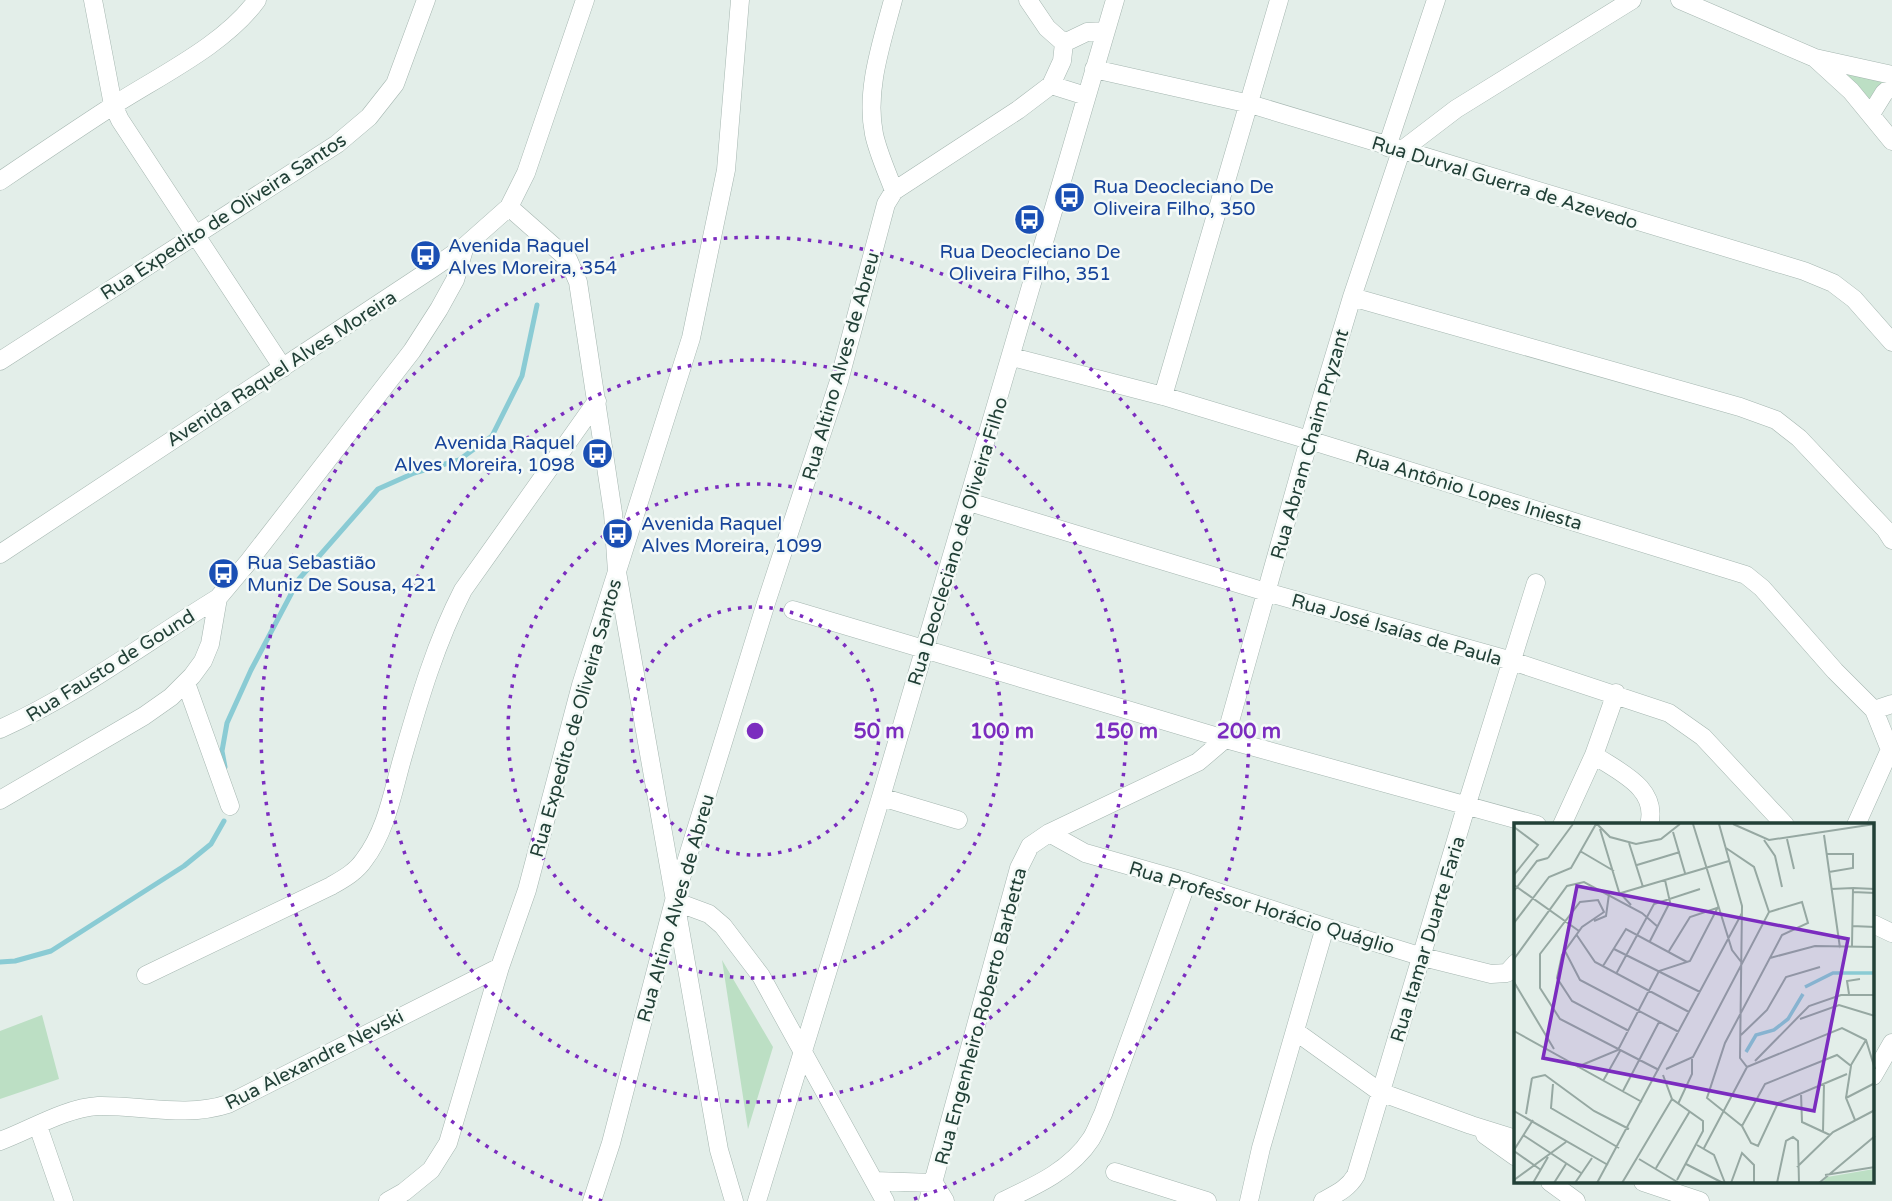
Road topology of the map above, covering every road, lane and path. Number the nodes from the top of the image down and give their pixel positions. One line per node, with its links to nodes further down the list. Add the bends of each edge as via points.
1 (93, 0): 22 (street)
2 (257, 0): 22 (street, via 193,56)
3 (426, 0): 29 (street, Rua Expedito de Oliveira Santos, via 395,84 369,117 337,144)
4 (584, 0): 28 (street, via 526,173)
5 (740, 0): 42 (street, Rua Expedito de Oliveira Santos, via 726,170 714,236 691,338)
6 (893, 0): 27 (street, via 877,60 871,115)
7 (1028, 0): 14 (street)
8 (1115, 0): 13 (street, Rua Deocleciano de Oliveira Filho)
9 (1279, 0): 21 (street)
10 (1436, 0): 25 (street, Rua Abram Chaim Pryzant)
11 (1632, 0): 25 (street)
12 (1680, 0): 15 (street)
13 (1104, 31): 14 (street, via 1087,32); 16 (street, Rua Deocleciano de Oliveira Filho)
14 (1064, 43): 18 (street)
15 (1815, 58): 17 (street); 23 (street)
16 (1094, 69): 20 (street, Rua Deocleciano de Oliveira Filho); 21 (street, Rua Durval Guerra de Azevedo)
17 (1892, 75)
18 (1051, 85): 20 (street); 27 (street)
19 (1892, 86): 23 (street)
20 (1086, 96): 33 (street, Rua Deocleciano de Oliveira Filho)
21 (1250, 104): 25 (street, Rua Durval Guerra de Azevedo); 36 (street)
22 (113, 105): 26 (street); 29 (street)
23 (1871, 114): 24 (street)
24 (1892, 141)
25 (1394, 149): 31 (street, Rua Abram Chaim Pryzant); 32 (street, Rua Durval Guerra de Azevedo, via 1804,271 1833,283 1854,299)
26 (0, 181)
27 (894, 191): 69 (street, Rua Altino Alves de Abreu, via 886,204 839,381)
28 (509, 207): 30 (street, Avenida Raquel Alves Moreira); 37 (street, via 568,259 578,282)
29 (194, 235): 34 (street, Rua Expedito de Oliveira Santos); 35 (street)
30 (465, 246): 35 (street, Avenida Raquel Alves Moreira); 45 (street, via 454,280 412,351)
31 (1352, 297): 38 (street, Rua Abram Chaim Pryzant); 40 (street, via 1776,420 1800,438)
32 (1892, 342)
33 (1012, 357): 36 (street, Rua Antônio Lopes Iniesta); 39 (street, Rua Deocleciano de Oliveira Filho)
34 (0, 361)
35 (283, 368): 41 (street, Avenida Raquel Alves Moreira)
36 (1163, 396): 38 (street, Rua Antônio Lopes Iniesta)
37 (597, 401): 42 (street); 76 (street, via 463,590 449,617 388,810 364,861 331,887)
38 (1309, 440): 44 (street, Rua Abram Chaim Pryzant); 52 (street, Rua Antônio Lopes Iniesta, via 1746,575)
39 (969, 502): 44 (street, Rua José Isaías de Paula); 47 (street, Rua Deocleciano de Oliveira Filho)
40 (1892, 540)
41 (0, 554)
42 (617, 572): 69 (street); 75 (street, Rua Expedito de Oliveira Santos, via 581,685 527,890)
43 (1536, 583): 48 (street, Rua Itamar Duarte Faria)
44 (1266, 592): 48 (street, Rua José Isaías de Paula); 54 (street, Rua Abram Chaim Pryzant)
45 (218, 598): 49 (street, via 210,644); 53 (street, Rua Fausto de Gound, via 98,676)
46 (793, 610): 47 (street)
47 (925, 648): 54 (street); 57 (street, Rua Deocleciano de Oliveira Filho)
48 (1512, 661): 50 (street, Rua José Isaías de Paula); 60 (street, Rua Itamar Duarte Faria)
49 (186, 683): 58 (street, via 144,716); 59 (street)
50 (1616, 693): 56 (street); 65 (street, Rua José Isaías de Paula, via 1688,724)
51 (1892, 704): 52 (street)
52 (1874, 710): 55 (street, Rua Antônio Lopes Iniesta)
53 (0, 729)
54 (1225, 739): 60 (street); 67 (street, Rua Engenheiro Roberto Barbetta, via 1198,762)
55 (1891, 748): 66 (street)
56 (1594, 755): 63 (street); 64 (street, via 1643,790 1651,807)
57 (881, 797): 61 (street); 79 (street, Rua Deocleciano de Oliveira Filho)
58 (0, 800)
59 (230, 806)
60 (1466, 807): 62 (street); 73 (street, Rua Itamar Duarte Faria)
61 (958, 820)
62 (1529, 823)
63 (1563, 823)
64 (1649, 823)
65 (1783, 823)
66 (1857, 823)
67 (1049, 833): 68 (street, Rua Professor Horácio Quáglio, via 1084,853); 89 (street, Rua Engenheiro Roberto Barbetta, via 1030,846 1019,868)
68 (1187, 882): 71 (street, Rua Professor Horácio Quáglio); 100 (street, via 1091,1139 1049,1177)
69 (674, 901): 79 (street, via 709,914 723,926 761,976); 94 (street, Rua Altino Alves de Abreu); 95 (street, via 719,1150)
70 (1874, 924): 72 (street)
71 (1325, 928): 73 (street, Rua Professor Horácio Quáglio); 77 (street)
72 (1892, 933)
73 (1423, 957): 74 (street, Rua Professor Horácio Quáglio, via 1491,974 1507,973); 81 (street, Rua Itamar Duarte Faria)
74 (1514, 965)
75 (500, 967): 83 (street, Rua Alexandre Nevski, via 212,1110 97,1107 77,1109); 93 (street, Rua Expedito de Oliveira Santos, via 448,1143 431,1170)
76 (146, 975)
77 (1295, 1031): 81 (street); 102 (street)
78 (1892, 1043): 80 (street)
79 (803, 1053): 88 (street); 96 (street, Rua Deocleciano de Oliveira Filho)
80 (1874, 1074)
81 (1380, 1092): 82 (street); 103 (street, Rua Itamar Duarte Faria, via 1356,1175 1344,1190)
82 (1471, 1125): 84 (street); 86 (street)
83 (38, 1126): 85 (street, Rua Alexandre Nevski); 92 (street)
84 (1514, 1138)
85 (0, 1141)
86 (1514, 1156)
87 (1115, 1172): 101 (street)
88 (874, 1181): 89 (street); 97 (street)
89 (934, 1183): 98 (street, Rua Engenheiro Roberto Barbetta); 99 (street)
90 (1553, 1184): 104 (street)
91 (1661, 1185): 105 (street)
92 (64, 1201)
93 (388, 1201)
94 (592, 1201)
95 (734, 1201)
96 (757, 1201)
97 (885, 1201)
98 (928, 1201)
99 (945, 1201)
100 (1003, 1201)
101 (1207, 1201)
102 (1249, 1201)
103 (1323, 1201)
104 (1576, 1201)
105 (1700, 1201)

